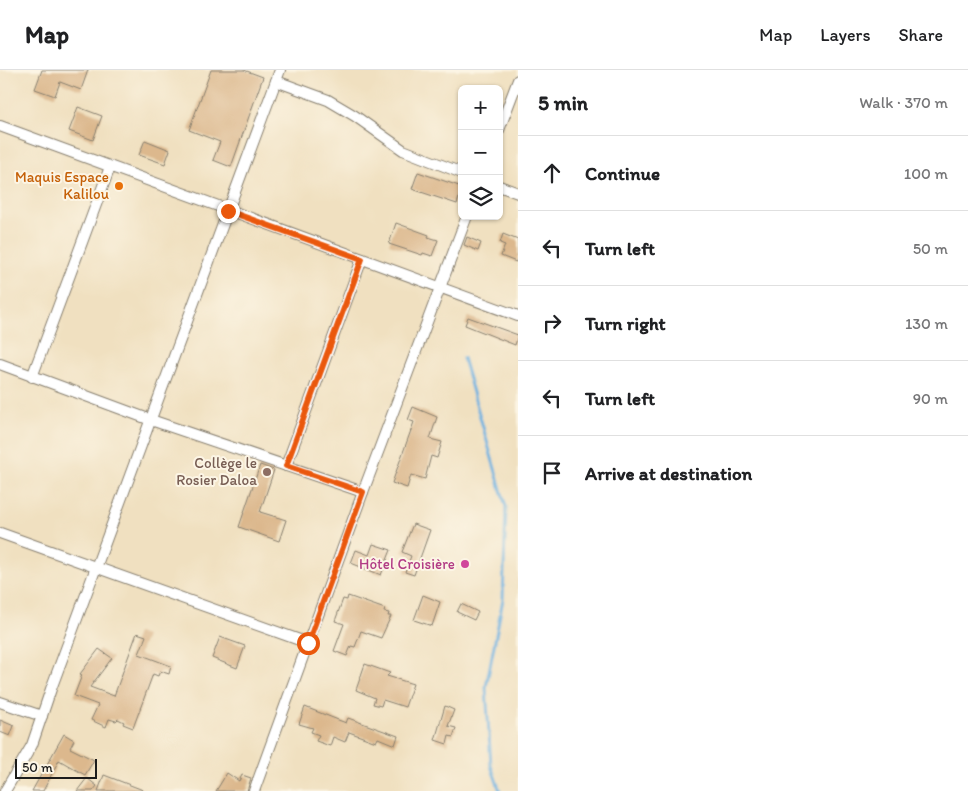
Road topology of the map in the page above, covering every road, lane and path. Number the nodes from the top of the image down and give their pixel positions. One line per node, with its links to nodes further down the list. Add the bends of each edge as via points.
1 (280, 70): 3 (street)
2 (518, 80): 4 (street)
3 (276, 81): 7 (street, via 328,100 403,150); 10 (street)
4 (503, 119)
5 (0, 126): 6 (street)
6 (110, 167): 10 (street); 16 (street)
7 (458, 171)
8 (503, 187): 9 (street)
9 (518, 193)
10 (228, 211): 12 (street); 17 (street)
11 (466, 220): 13 (street)
12 (362, 259): 13 (street); 18 (street)
13 (440, 288): 14 (street); 19 (street)
14 (518, 316)
15 (0, 364): 16 (street)
16 (32, 377): 17 (street)
17 (150, 420): 18 (street); 21 (street)
18 (286, 466): 19 (street)
19 (363, 492): 22 (street)
20 (0, 532): 21 (street)
21 (96, 567): 22 (street); 24 (street)
22 (308, 643): 26 (street)
23 (0, 702): 24 (street)
24 (42, 716): 25 (street, via 32,745)
25 (5, 791)
26 (254, 791)

